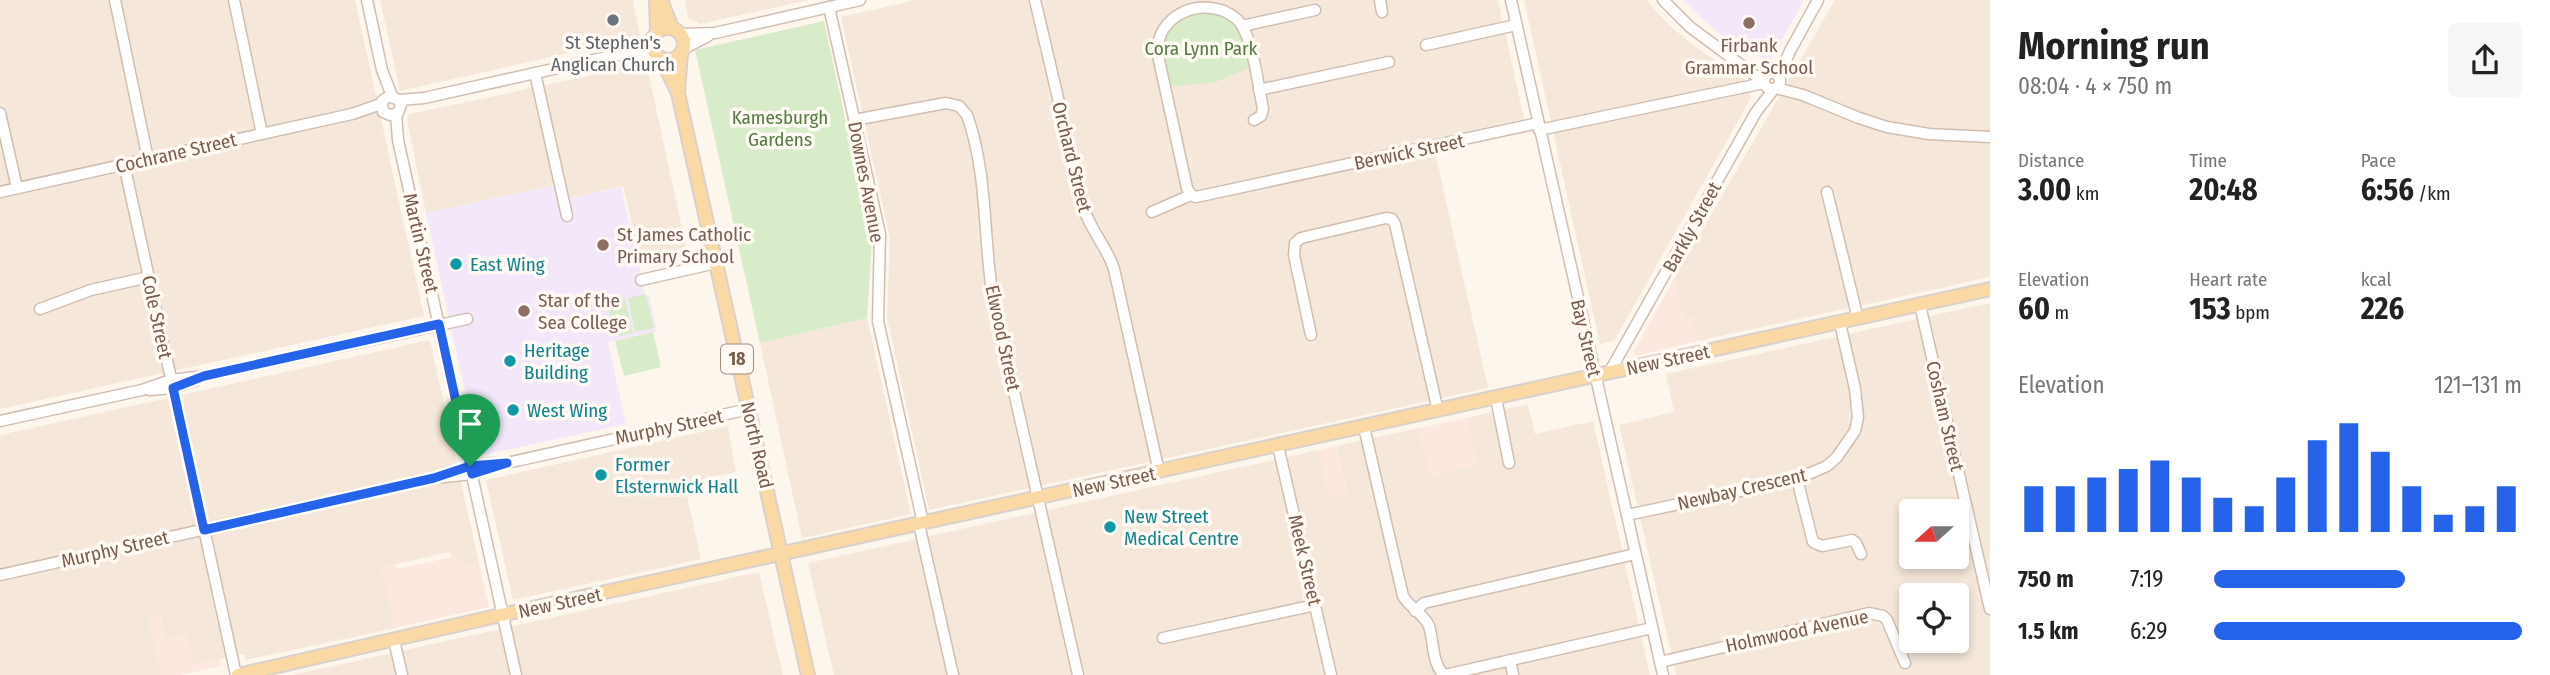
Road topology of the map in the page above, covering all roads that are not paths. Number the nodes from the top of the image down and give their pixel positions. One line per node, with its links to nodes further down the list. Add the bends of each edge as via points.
1 (115, 0): 36 (street)
2 (234, 0): 34 (street)
3 (368, 0): 29 (street, Martin Street)
4 (659, 0): 17 (main road, 18); 19 (main road, 18)
5 (860, 0): 12 (street)
6 (1035, 0): 68 (street, Orchard Street, via 1084,209 1114,269)
7 (1380, 0): 14 (street)
8 (1511, 0): 15 (street, Bay Street)
9 (1663, 0): 26 (street, via 1735,61)
10 (1818, 0): 26 (street, Barkly Street)
11 (1194, 3): 16 (street, via 1222,10); 41 (street, via 1164,28 1157,43)
12 (826, 5): 18 (street); 31 (street, Downes Avenue)
13 (1315, 10): 16 (street)
14 (1382, 12)
15 (1516, 24): 20 (street); 33 (street, Bay Street)
16 (1242, 26): 27 (street)
17 (676, 31): 18 (street); 19 (main road, via 661,29); 21 (main road, 18)
18 (715, 33): 21 (street)
19 (655, 36): 22 (street, Cochrane Street); 23 (main road, 18)
20 (1426, 45)
21 (682, 51): 23 (main road, via 672,59); 28 (main road, North Road / 18)
22 (616, 55): 23 (street, Cochrane Street); 25 (street, Cochrane Street)
23 (658, 56): 28 (main road, North Road / 18)
24 (1389, 62): 27 (street)
25 (535, 73): 29 (street, Cochrane Street); 43 (street)
26 (1771, 81): 33 (street, Berwick Street); 35 (street, via 1887,127); 55 (street, Barkly Street)
27 (1259, 90): 32 (street, via 1263,113)
28 (678, 93): 44 (main road, North Road / 18)
29 (390, 106): 34 (street, Cochrane Street); 53 (street, Martin Street)
30 (0, 113): 38 (street)
31 (854, 120): 70 (street, Elwood Street, via 946,103 967,115 984,191 993,299); 72 (street, Downes Avenue, via 880,234 878,321)
32 (1254, 120)
33 (1539, 127): 41 (street, Berwick Street, via 1201,197); 58 (street, Bay Street)
34 (262, 134): 36 (street, Cochrane Street)
35 (1990, 137)
36 (148, 159): 37 (street, Cochrane Street)
37 (124, 164): 38 (street, Cochrane Street); 45 (street, Cole Street)
38 (17, 188): 39 (street, Cochrane Street)
39 (0, 192)
40 (1827, 192): 51 (street)
41 (1191, 195): 42 (street, Berwick Street)
42 (1152, 212)
43 (567, 216)
44 (716, 263): 46 (street); 61 (main road, North Road / 18)
45 (149, 277): 49 (street, via 91,290); 59 (street, Cole Street)
46 (641, 280)
47 (1990, 289): 48 (main road, New Street)
48 (1920, 305): 51 (main road, New Street); 79 (street, Cosham Street)
49 (40, 309)
50 (467, 318): 53 (street)
51 (1858, 319): 52 (main road, New Street)
52 (1840, 323): 56 (main road, New Street); 69 (street, Newbay Crescent, via 1857,402 1855,431 1827,466)
53 (439, 324): 59 (street); 67 (street, Martin Street)
54 (1311, 335): 62 (street, via 1294,255 1297,240 1392,219)
55 (1626, 342): 56 (street); 57 (street, Barkly Street)
56 (1632, 368): 57 (main road, New Street)
57 (1609, 373): 58 (main road, New Street)
58 (1595, 376): 60 (main road, New Street); 71 (street, Bay Street)
59 (172, 384): 63 (street); 73 (street, Cole Street)
60 (1496, 398): 62 (main road, New Street); 66 (street)
61 (749, 409): 67 (street, Murphy Street); 74 (main road, North Road / 18)
62 (1438, 411): 64 (main road, New Street)
63 (0, 421)
64 (1364, 427): 65 (main road, New Street); 80 (street, via 1403,596)
65 (1278, 446): 68 (main road, New Street); 78 (street, Meek Street)
66 (1509, 463)
67 (471, 470): 73 (street, Murphy Street); 81 (street, Martin Street)
68 (1159, 472): 70 (main road, New Street)
69 (1797, 479): 71 (street, Newbay Crescent); 76 (street, via 1813,542 1822,546 1852,540)
70 (1038, 499): 72 (main road, New Street); 93 (street, Elwood Street)
71 (1627, 515): 75 (street, Bay Street)
72 (921, 524): 74 (main road, New Street); 92 (street, Downes Avenue)
73 (204, 530): 77 (street, Murphy Street); 88 (street, Cole Street)
74 (781, 554): 81 (main road, New Street); 91 (main road, North Road / 18)
75 (1636, 554): 80 (street, via 1424,603); 82 (street, Bay Street)
76 (1861, 554)
77 (0, 575)
78 (1315, 605): 83 (street); 94 (street, Meek Street)
79 (1990, 608)
80 (1415, 611): 95 (street, via 1429,626 1438,668)
81 (504, 615): 84 (main road, New Street); 90 (street, Martin Street)
82 (1652, 628): 85 (street); 86 (street, Bay Street)
83 (1163, 638)
84 (394, 640): 88 (main road, New Street); 89 (street)
85 (1510, 660): 95 (street); 96 (street)
86 (1660, 662): 87 (street, Holmwood Avenue, via 1870,613 1887,620); 97 (street, Bay Street)
87 (1905, 663)
88 (237, 675)
89 (402, 675)
90 (516, 675)
91 (808, 675)
92 (953, 675)
93 (1078, 675)
94 (1331, 675)
95 (1444, 675)
96 (1513, 675)
97 (1663, 675)

